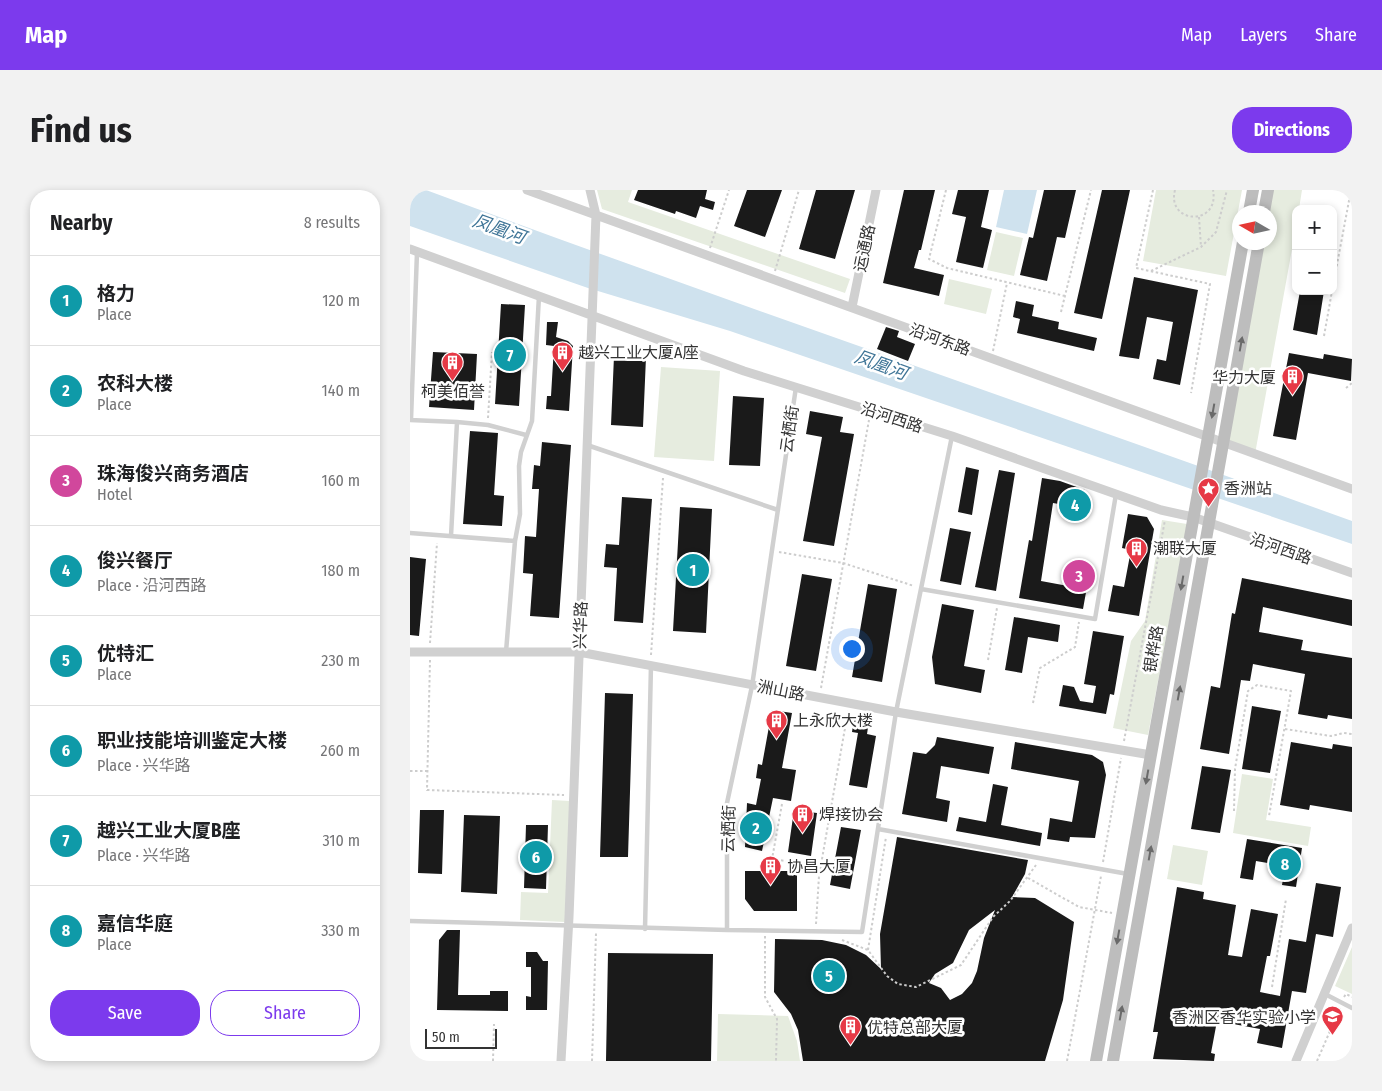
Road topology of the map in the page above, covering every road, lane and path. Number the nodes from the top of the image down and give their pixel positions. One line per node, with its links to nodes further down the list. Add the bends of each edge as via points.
1 (527, 190): 17 (street, 沿河东路)
2 (590, 190): 17 (street, 兴华路)
3 (729, 190): 23 (path)
4 (799, 190): 26 (path)
5 (876, 190): 31 (street, 运通路)
6 (946, 190): 27 (path, via 929,259 947,268)
7 (1091, 190): 30 (path)
8 (1152, 190): 25 (path, via 1136,268)
9 (1175, 190): 18 (path, via 1174,200 1180,212)
10 (1213, 190): 18 (path, via 1213,203)
11 (1227, 190): 19 (path, via 1216,232)
12 (1253, 190): 15 (main road)
13 (1268, 190): 16 (main road)
14 (1351, 190): 24 (path)
15 (1250, 205)
16 (1265, 205)
17 (596, 214): 23 (street, 沿河东路); 33 (street, 兴华路)
18 (1199, 217): 19 (path)
19 (1201, 247): 25 (path)
20 (413, 250): 29 (street, 沿河西路); 42 (lane)
21 (1242, 250): 47 (main road, 银桦路, one-way to 47)
22 (1258, 250): 48 (main road, 银桦路, one-way to 22)
23 (708, 255): 26 (street, 沿河东路)
24 (1337, 265)
25 (1151, 271): 40 (path, via 1210,284)
26 (772, 278): 31 (street, 沿河东路)
27 (1007, 283): 30 (path); 36 (path)
28 (1331, 295): 34 (path)
29 (539, 296): 33 (street, 沿河西路); 45 (lane, via 532,421)
30 (1065, 296): 32 (path)
31 (852, 307): 36 (street, 沿河东路)
32 (1062, 312)
33 (592, 314): 38 (street, 沿河西路, via 744,371); 49 (street, 兴华路)
34 (1324, 336)
35 (492, 352): 44 (path)
36 (991, 358): 47 (street, 沿河东路)
37 (1352, 383): 39 (path)
38 (796, 386): 41 (street, 沿河西路); 53 (lane, 云栖街)
39 (1346, 388)
40 (1191, 393)
41 (870, 410): 46 (street, 沿河西路); 62 (path)
42 (410, 420): 43 (lane)
43 (457, 422): 44 (lane); 58 (lane)
44 (488, 425): 45 (lane)
45 (526, 435): 59 (lane, via 518,466 520,514)
46 (952, 436): 52 (street, 沿河西路); 64 (lane)
47 (1208, 437): 48 (street, 沿河东路); 55 (main road, 银桦路)
48 (1224, 444): 51 (street, 沿河东路); 56 (main road, 银桦路)
49 (587, 445): 50 (lane); 70 (street, 兴华路)
50 (663, 471): 53 (lane); 72 (path)
51 (1352, 489)
52 (1116, 493): 54 (street, 沿河西路); 66 (lane, via 1095,619)
53 (778, 510): 61 (lane, 云栖街)
54 (1166, 511): 55 (street, 沿河西路); 80 (path)
55 (1194, 518): 56 (street, 沿河西路); 81 (main road, 银桦路, one-way to 81)
56 (1210, 524): 63 (street, 沿河西路); 120 (main road, 银桦路, one-way to 56)
57 (410, 533): 58 (lane)
58 (451, 536): 59 (lane)
59 (515, 542): 69 (lane)
60 (437, 543): 68 (path)
61 (772, 550): 62 (path); 73 (lane, 云栖街)
62 (843, 563): 64 (path); 74 (path)
63 (1352, 573)
64 (921, 589): 65 (lane); 77 (lane)
65 (998, 602): 66 (lane); 71 (path)
66 (1080, 616): 76 (path, via 1075,647 1040,668)
67 (410, 652): 68 (street, 洲山路)
68 (430, 652): 69 (street, 洲山路); 83 (path)
69 (506, 652): 70 (street, 洲山路)
70 (579, 652): 72 (street, 洲山路); 84 (street, 兴华路)
71 (988, 660)
72 (651, 665): 73 (street, 洲山路); 102 (lane)
73 (752, 684): 74 (street, 洲山路); 103 (lane, 云栖街, via 727,803)
74 (820, 697): 75 (street, 洲山路)
75 (850, 703): 77 (street, 洲山路); 91 (path)
76 (1033, 704)
77 (896, 712): 80 (street, 洲山路); 88 (lane)
78 (1285, 728): 79 (path, via 1331,736 1344,732); 86 (path, via 1292,691 1257,685 1248,691 1235,769); 87 (path)
79 (1352, 734)
80 (1123, 751): 81 (street, 洲山路); 92 (path)
81 (1150, 755): 93 (main road, 银桦路, one-way to 93)
82 (410, 771): 83 (path)
83 (427, 771): 84 (path, via 427,790)
84 (574, 795): 99 (street, 兴华路)
85 (782, 804): 91 (path, via 772,859)
86 (1234, 811)
87 (1270, 816)
88 (878, 829): 89 (lane); 105 (lane, via 862,932)
89 (888, 831): 90 (lane); 107 (path)
90 (1041, 858): 92 (lane); 94 (path)
91 (820, 866): 105 (path)
92 (1102, 869): 93 (lane); 96 (path)
93 (1129, 874): 97 (main road, 银桦路)
94 (1027, 877): 96 (path, via 1078,907); 107 (path, via 1010,901 993,917 960,965 933,980 912,988 898,984 887,976)
95 (1286, 899): 108 (path)
96 (1095, 910): 97 (path); 118 (path)
97 (1122, 914): 119 (main road, 银桦路, one-way to 119)
98 (410, 921): 99 (lane)
99 (569, 927): 100 (lane); 115 (street, 兴华路)
100 (596, 928): 102 (lane); 116 (path)
101 (1352, 928): 109 (street)
102 (645, 929): 103 (lane)
103 (727, 930): 104 (lane)
104 (766, 931): 105 (lane); 117 (path, via 765,997 777,1019)
105 (815, 931)
106 (837, 938): 107 (path)
107 (868, 950)
108 (1272, 987)
109 (1325, 994): 111 (lane); 121 (street)
110 (1352, 997): 111 (path, via 1346,994)
111 (1342, 1003): 112 (lane); 122 (path)
112 (1352, 1008)
113 (494, 1024): 114 (path)
114 (493, 1061)
115 (561, 1061)
116 (592, 1061)
117 (776, 1061)
118 (1067, 1061)
119 (1096, 1061)
120 (1112, 1061)
121 (1296, 1061)
122 (1317, 1061)

